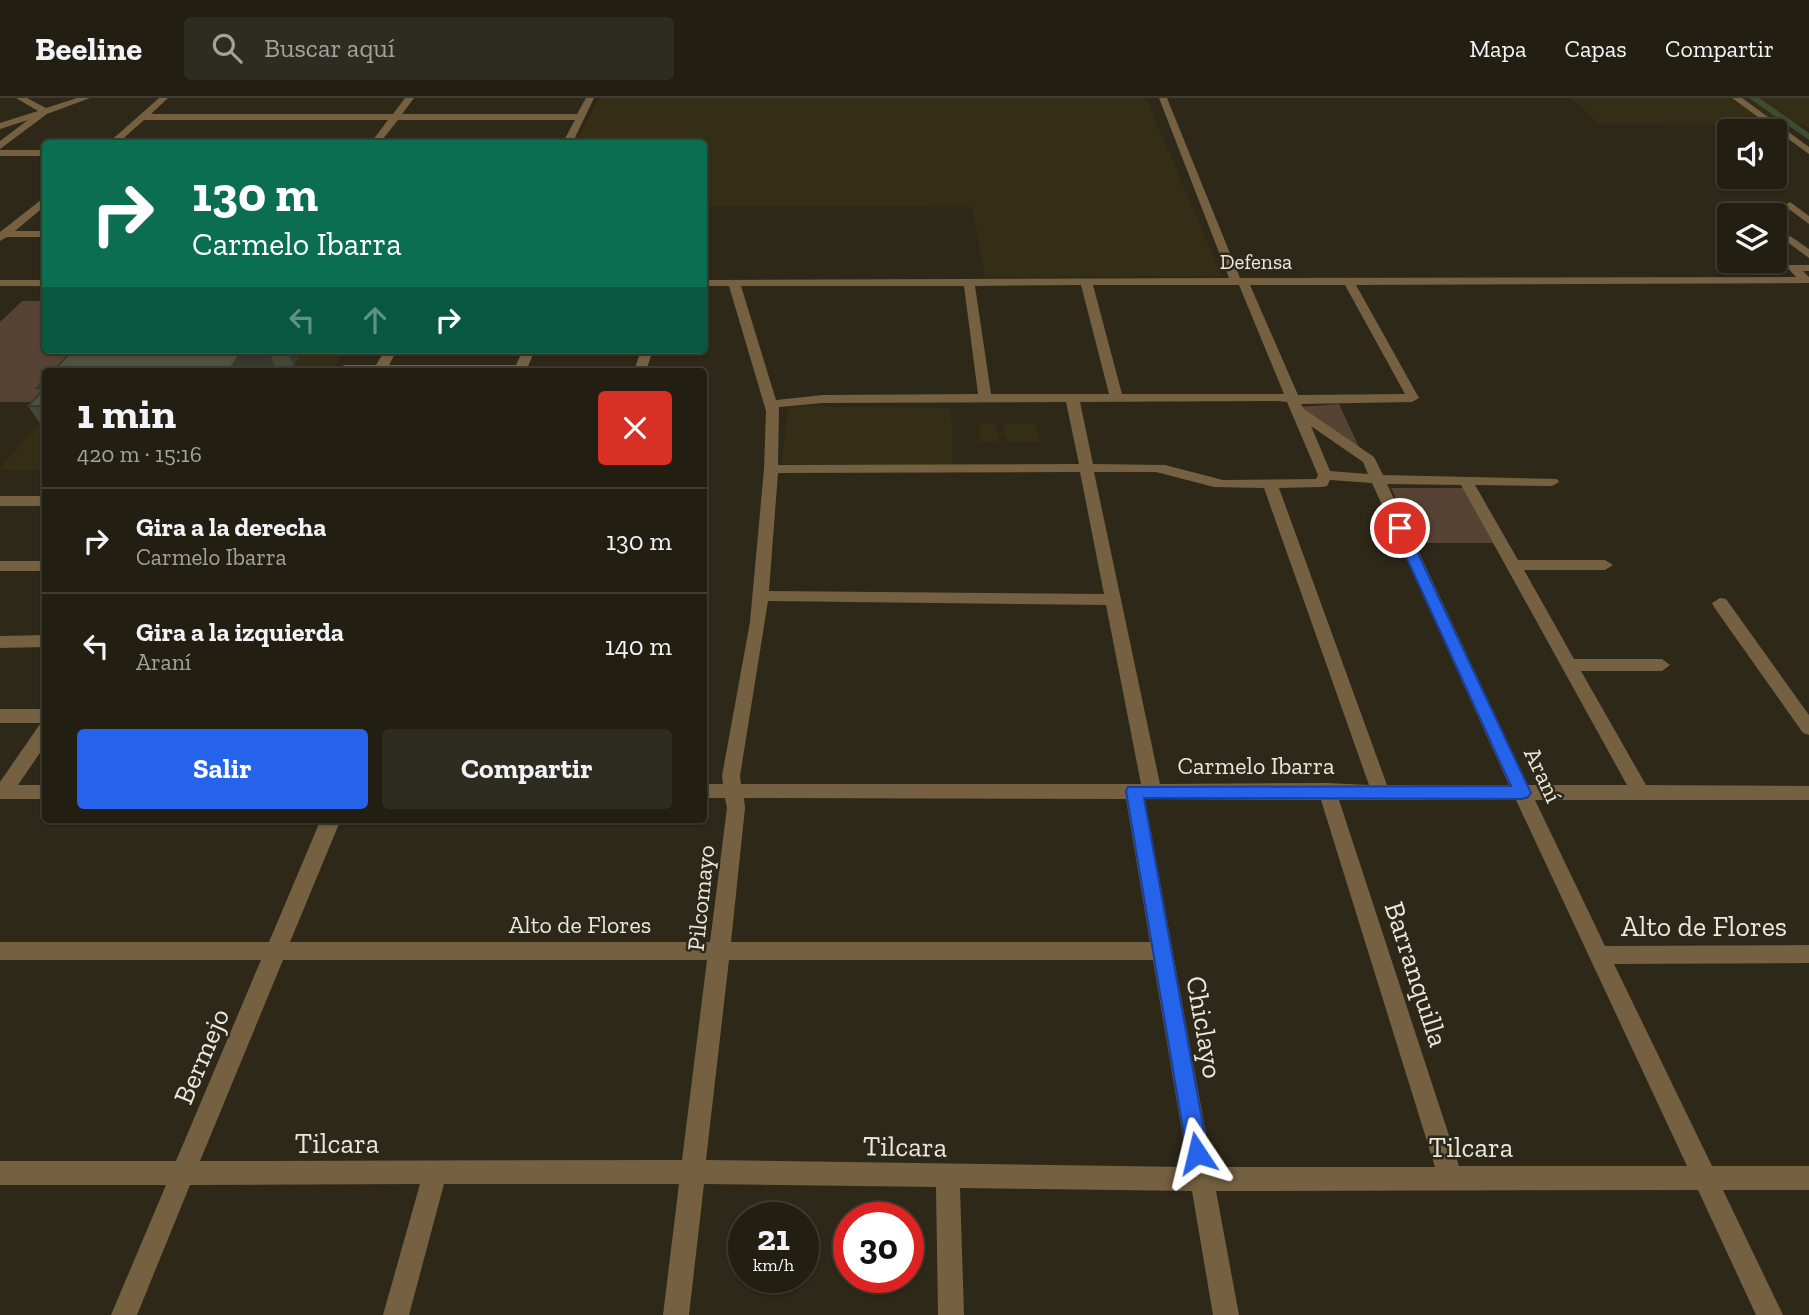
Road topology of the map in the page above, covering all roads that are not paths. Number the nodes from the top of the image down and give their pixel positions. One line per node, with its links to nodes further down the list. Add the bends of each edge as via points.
1 (20, 98): 8 (street)
2 (86, 98): 8 (street)
3 (164, 98): 9 (street)
4 (410, 98): 10 (street)
5 (590, 98): 11 (street)
6 (1163, 98): 31 (street)
7 (1736, 98): 17 (street)
8 (46, 111): 12 (street); 16 (street)
9 (142, 117): 10 (street); 13 (street)
10 (395, 117): 11 (street); 14 (street)
11 (580, 117): 15 (street)
12 (0, 126)
13 (116, 140)
14 (377, 140)
15 (569, 140)
16 (0, 146)
17 (1809, 151)
18 (0, 153): 19 (street)
19 (42, 153)
20 (42, 202): 24 (street)
21 (1790, 205): 22 (street)
22 (1809, 221)
23 (42, 234): 24 (street)
24 (2, 236)
25 (1790, 239): 26 (street)
26 (1809, 255)
27 (1809, 268): 28 (street, via 1793,268)
28 (1807, 281): 32 (street, Defensa)
29 (969, 282): 30 (street, Defensa); 36 (street, Defensa); 38 (street)
30 (1086, 282): 31 (street, Defensa); 37 (street)
31 (1239, 282): 32 (street, Defensa); 41 (street)
32 (1349, 282): 41 (street, via 1412,398)
33 (0, 283): 34 (street)
34 (42, 283)
35 (707, 283): 36 (street, Defensa)
36 (734, 283): 40 (street, Pilcomayo)
37 (1116, 396): 39 (street); 41 (street)
38 (985, 397): 39 (street); 40 (street, via 823,398)
39 (1072, 397): 42 (street, Chiclayo)
40 (772, 404): 43 (street, Pilcomayo)
41 (1296, 405): 44 (street); 45 (street, Araní, via 1369,460)
42 (1087, 468): 43 (street); 48 (street, via 1165,468 1208,483); 56 (street, Chiclayo)
43 (771, 469): 55 (street, Pilcomayo)
44 (1325, 475): 45 (street); 48 (street, via 1322,483)
45 (1377, 480): 46 (street); 73 (street, Araní)
46 (1465, 480): 47 (street); 51 (street)
47 (1552, 482)
48 (1271, 485): 68 (street)
49 (0, 501): 50 (street)
50 (42, 501)
51 (1512, 565): 52 (street); 60 (street)
52 (1605, 565)
53 (0, 566): 54 (street)
54 (42, 566)
55 (760, 596): 56 (street); 66 (street, Pilcomayo)
56 (1114, 600): 70 (street, Chiclayo)
57 (1720, 603): 64 (street)
58 (0, 642): 59 (street)
59 (42, 642)
60 (1569, 665): 61 (street); 74 (street)
61 (1662, 665)
62 (0, 716): 63 (street)
63 (42, 716)
64 (1809, 728)
65 (42, 735): 71 (street)
66 (733, 790): 69 (street, Carmelo Ibarra); 70 (street, Carmelo Ibarra); 79 (street, Pilcomayo, via 736,808)
67 (1327, 790): 68 (street, Carmelo Ibarra); 70 (street, Carmelo Ibarra); 88 (street, Barranquilla)
68 (1380, 790): 73 (street, Carmelo Ibarra)
69 (707, 791)
70 (1143, 791): 80 (street, Chiclayo)
71 (2, 792): 72 (street)
72 (42, 792)
73 (1522, 793): 74 (street, Carmelo Ibarra); 82 (street, Araní)
74 (1641, 793): 75 (street, Carmelo Ibarra)
75 (1809, 793)
76 (329, 823): 78 (street, Bermejo)
77 (0, 951): 78 (street, Alto de Flores)
78 (277, 951): 79 (street, Alto de Flores); 86 (street, Bermejo)
79 (720, 951): 80 (street, Alto de Flores); 84 (street, Pilcomayo)
80 (1161, 951): 90 (street, Chiclayo)
81 (1809, 954): 82 (street, Alto de Flores)
82 (1599, 955): 89 (street, Araní)
83 (435, 1172): 84 (street, Tilcara); 86 (street, Tilcara); 93 (street)
84 (694, 1172): 87 (street, Tilcara); 94 (street, Pilcomayo)
85 (0, 1173): 86 (street, Tilcara)
86 (184, 1173): 92 (street, Bermejo)
87 (947, 1177): 90 (street, Tilcara); 95 (street)
88 (1450, 1177): 89 (street, Tilcara); 90 (street, Tilcara)
89 (1706, 1177): 91 (street, Tilcara); 97 (street, Araní)
90 (1202, 1178): 96 (street, Chiclayo)
91 (1809, 1178)
92 (124, 1315)
93 (396, 1315)
94 (676, 1315)
95 (951, 1315)
96 (1226, 1315)
97 (1770, 1315)

